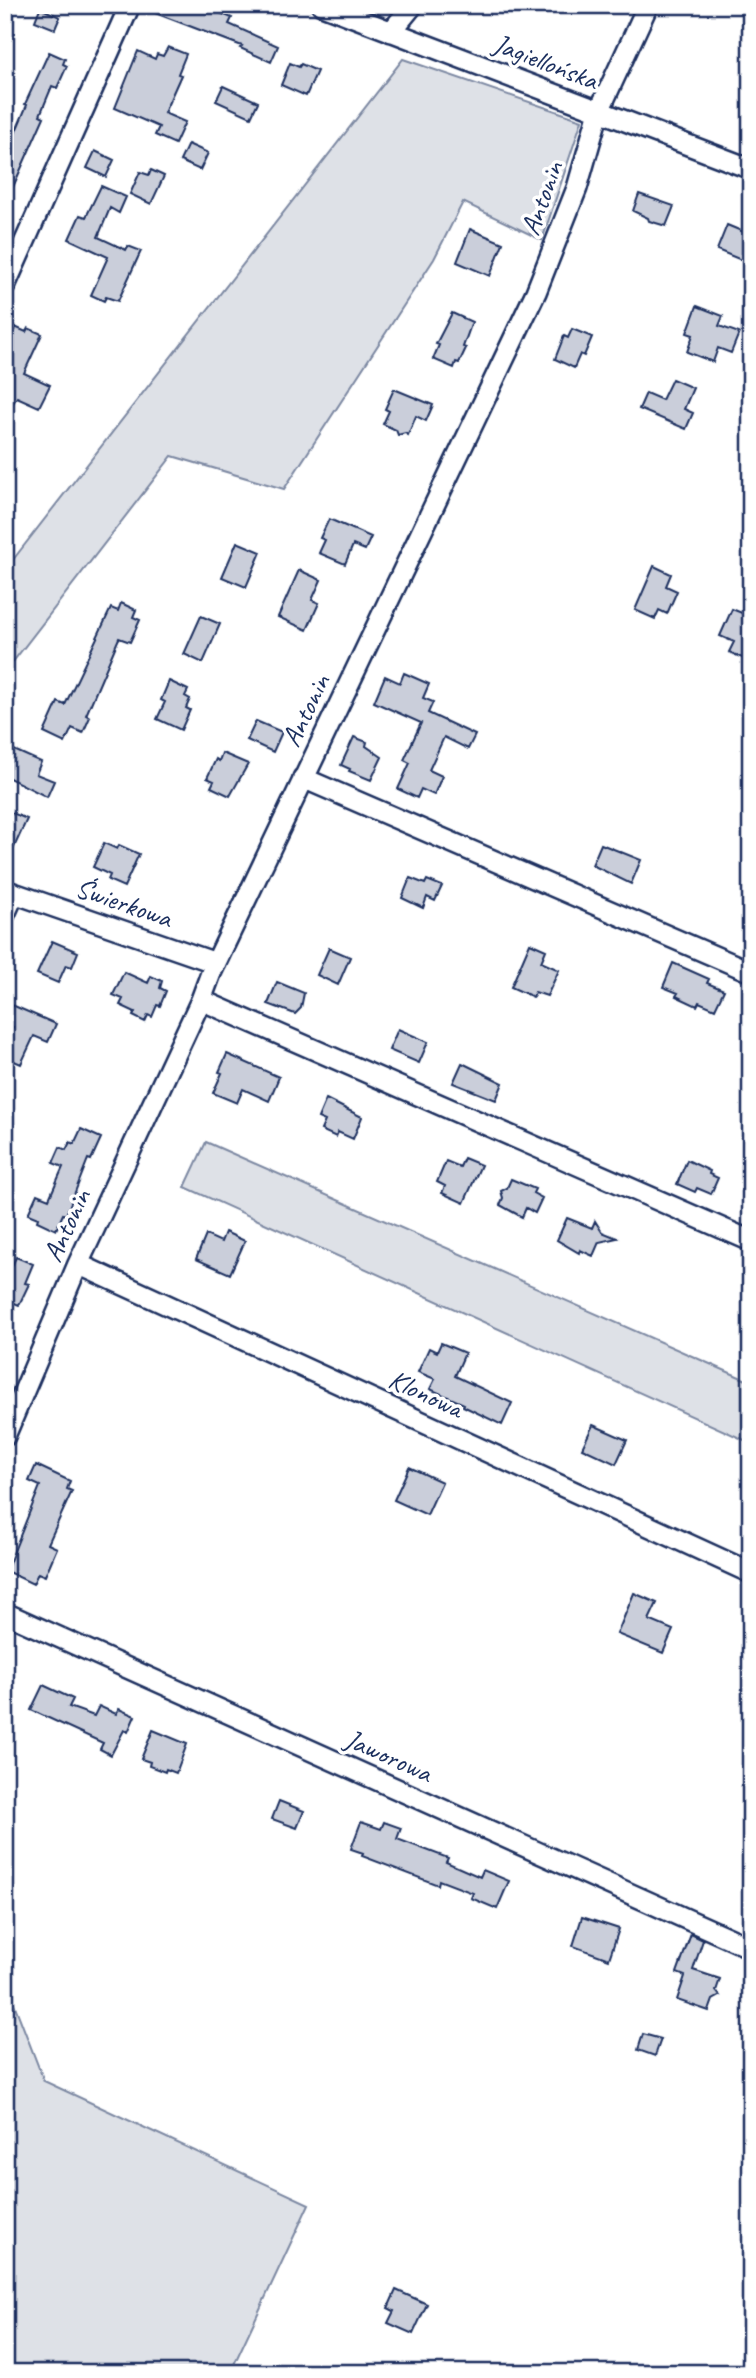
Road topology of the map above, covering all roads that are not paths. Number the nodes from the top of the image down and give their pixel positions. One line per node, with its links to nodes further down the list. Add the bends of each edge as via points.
1 (130, 5): 8 (street)
2 (322, 5): 5 (street, Jagiellońska)
3 (412, 5): 5 (street)
4 (648, 5): 6 (street, Antonin)
5 (391, 32): 6 (street, Jagiellońska)
6 (599, 111): 7 (street, Jagiellońska); 9 (street, Antonin, via 577,188 536,292)
7 (751, 169)
8 (5, 286)
9 (303, 778): 12 (street, Antonin); 13 (street)
10 (10, 892): 11 (street, Świerkowa); 12 (street, Świerkowa)
11 (5, 914)
12 (216, 963): 14 (street, Antonin)
13 (751, 972)
14 (201, 1000): 15 (street); 16 (street, Antonin)
15 (751, 1241)
16 (78, 1264): 17 (street, Antonin); 18 (street, Klonowa)
17 (5, 1436)
18 (751, 1573)
19 (5, 1613): 20 (street, Jaworowa)
20 (751, 1948)

